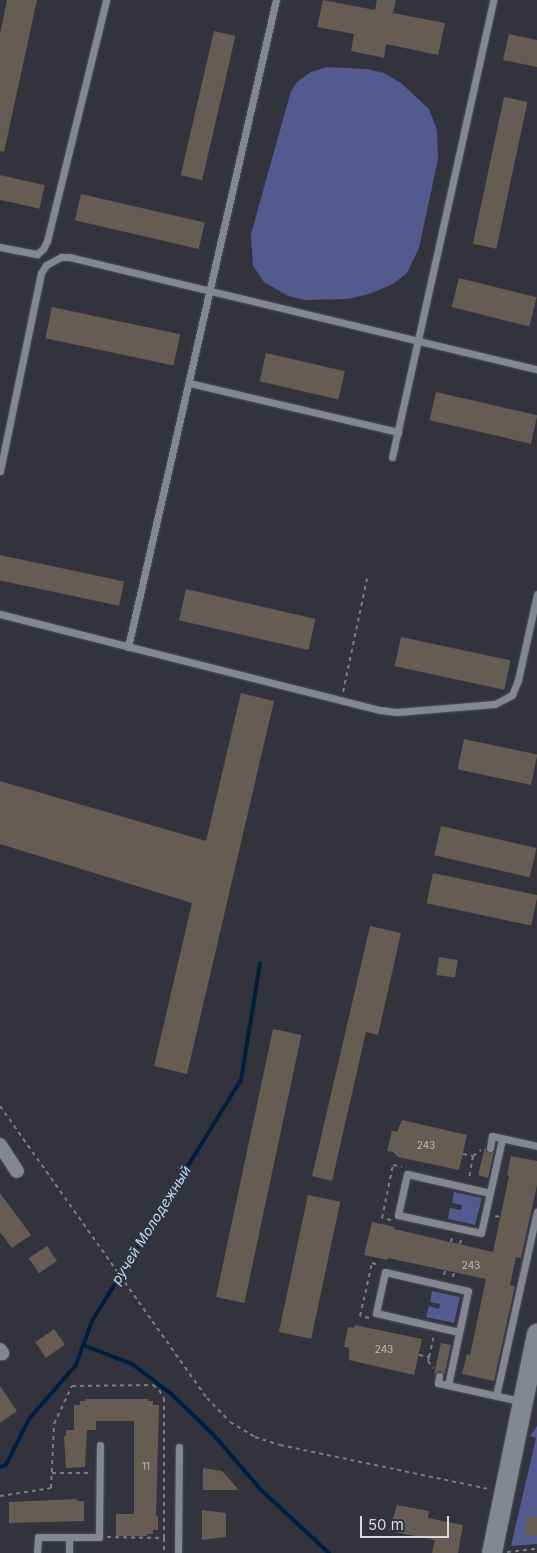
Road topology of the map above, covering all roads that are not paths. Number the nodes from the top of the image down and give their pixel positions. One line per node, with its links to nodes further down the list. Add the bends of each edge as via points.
1 (106, 0): 4 (lane, via 47,241 36,254)
2 (276, 0): 5 (lane)
3 (493, 0): 6 (lane)
4 (0, 247)
5 (211, 291): 6 (lane); 8 (lane); 11 (lane, via 68,257 46,265 41,273)
6 (417, 341): 7 (lane); 9 (lane)
7 (537, 370)
8 (189, 383): 9 (lane); 14 (lane)
9 (398, 432): 10 (lane)
10 (392, 457)
11 (0, 471)
12 (537, 594): 14 (lane, via 518,680 512,695 495,704 397,712)
13 (0, 614): 14 (lane)
14 (128, 646)
15 (502, 1139): 17 (lane); 18 (lane, via 492,1136); 20 (lane)
16 (0, 1145): 19 (street)
17 (537, 1146)
18 (486, 1149)
19 (17, 1171)
20 (490, 1193): 20 (lane, via 481,1233 398,1215 407,1174)
21 (537, 1211): 26 (lane)
22 (459, 1332): 22 (lane, via 468,1291 385,1272 376,1313); 25 (lane)
23 (537, 1334): 27 (street)
24 (436, 1373): 25 (lane, via 438,1383)
25 (448, 1385): 26 (lane)
26 (496, 1396): 27 (lane)
27 (523, 1402): 34 (street, via 505,1492)
28 (100, 1445): 30 (lane, via 99,1537)
29 (179, 1448): 33 (lane)
30 (69, 1537): 31 (lane, via 38,1537); 32 (lane)
31 (37, 1553)
32 (69, 1553)
33 (178, 1553)
34 (498, 1553)

